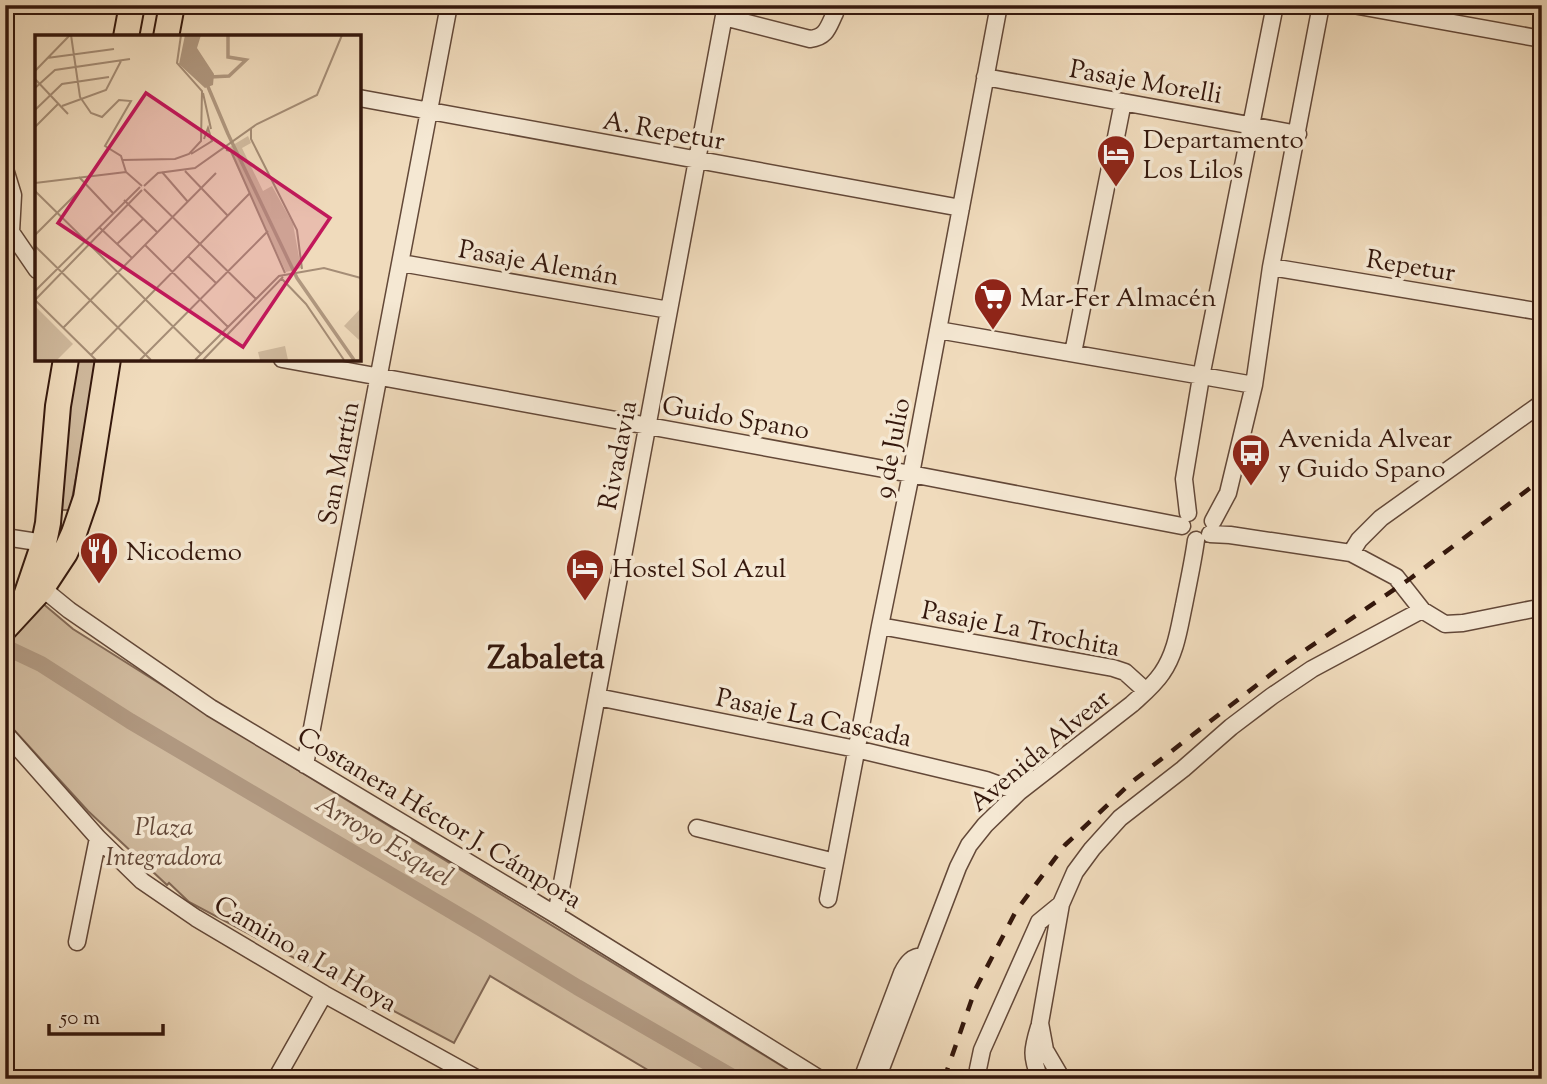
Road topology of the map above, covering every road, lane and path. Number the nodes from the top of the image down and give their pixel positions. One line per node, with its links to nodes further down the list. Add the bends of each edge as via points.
1 (132, 5): 10 (highway)
2 (172, 5): 11 (highway)
3 (449, 5): 16 (street, San Martín)
4 (999, 5): 13 (street, 9 de Julio)
5 (1275, 5): 17 (street)
6 (1321, 5): 18 (street, Avenida Alvear)
7 (1353, 5): 12 (street)
8 (725, 11): 9 (street, via 810,38 826,33); 19 (street, Rivadavia)
9 (835, 13)
10 (126, 35)
11 (166, 35)
12 (1542, 39)
13 (985, 77): 15 (street, Pasaje Morelli); 21 (street, 9 de Julio)
14 (360, 98): 16 (street, A. Repetur)
15 (1123, 102): 17 (street, Pasaje Morelli); 30 (street)
16 (429, 111): 19 (street, A. Repetur); 23 (street, San Martín)
17 (1251, 125): 18 (street, Pasaje Morelli); 35 (street)
18 (1298, 134): 24 (street, Avenida Alvear)
19 (697, 161): 21 (street, A. Repetur); 27 (street, Rivadavia)
20 (5, 169): 22 (street, via 13,195)
21 (961, 208): 29 (street, 9 de Julio)
22 (8, 234): 25 (street)
23 (401, 264): 27 (street, Pasaje Alemán); 34 (street, San Martín)
24 (1272, 267): 28 (street, Repetur); 36 (street, Avenida Alvear)
25 (35, 268)
26 (1542, 293): 28 (street)
27 (669, 310): 38 (street, Rivadavia)
28 (1540, 311)
29 (938, 330): 30 (street); 39 (street, 9 de Julio)
30 (1073, 354): 35 (street)
31 (66, 360): 43 (highway)
32 (108, 360): 45 (highway, via 86,498 65,553)
33 (287, 360): 34 (street, Guido Spano)
34 (379, 377): 38 (street, Guido Spano); 54 (street, San Martín)
35 (1201, 377): 36 (street); 40 (street, via 1184,479)
36 (1254, 385): 41 (street, Avenida Alvear, via 1228,493)
37 (1542, 403): 44 (street, via 1381,518)
38 (647, 426): 39 (street, Guido Spano); 51 (street, Rivadavia)
39 (911, 474): 40 (street, Guido Spano); 49 (street, 9 de Julio)
40 (1185, 519): 41 (street, via 1186,536); 41 (street, Guido Spano, via 1200,509 1208,513)
41 (1208, 530): 44 (street); 50 (street, Avenida Alvear, via 1194,557 1170,658)
42 (5, 537): 43 (street)
43 (44, 543): 48 (highway)
44 (1351, 553): 47 (street, via 1396,577)
45 (41, 588): 48 (highway); 54 (street, Costanera Héctor J. Cámpora, via 211,708)
46 (1542, 608): 47 (street, via 1463,624 1445,624)
47 (1422, 610): 60 (street, via 1312,668 1231,727 1120,818 1075,872)
48 (13, 619)
49 (880, 626): 50 (street, Pasaje La Trochita, via 1113,668); 53 (street, 9 de Julio)
50 (1146, 691): 55 (street, Avenida Alvear)
51 (597, 697): 53 (street, Pasaje La Cascada); 61 (street, Rivadavia)
52 (5, 733): 57 (street, Camino a La Hoya)
53 (856, 750): 55 (street, Pasaje La Cascada); 58 (street, 9 de Julio)
54 (304, 765): 61 (street, Costanera Héctor J. Cámpora)
55 (1019, 792): 63 (street, Avenida Alvear, via 969,845)
56 (696, 828): 58 (street)
57 (98, 838): 62 (street); 64 (street, Camino a La Hoya, via 142,881)
58 (835, 862): 59 (street, 9 de Julio)
59 (828, 899)
60 (1061, 904): 65 (street); 71 (street, via 1039,922 982,1050)
61 (556, 915): 68 (street, Costanera Héctor J. Cámpora)
62 (76, 942)
63 (924, 956): 69 (street, via 912,958 906,965); 70 (street, Avenida Alvear)
64 (324, 994): 66 (street); 67 (street, Camino a La Hoya)
65 (1040, 1023): 72 (street, via 1033,1048); 73 (street, via 1045,1050)
66 (276, 1079)
67 (478, 1079)
68 (820, 1079)
69 (862, 1079)
70 (877, 1079)
71 (979, 1079)
72 (1040, 1079)
73 (1062, 1079)

